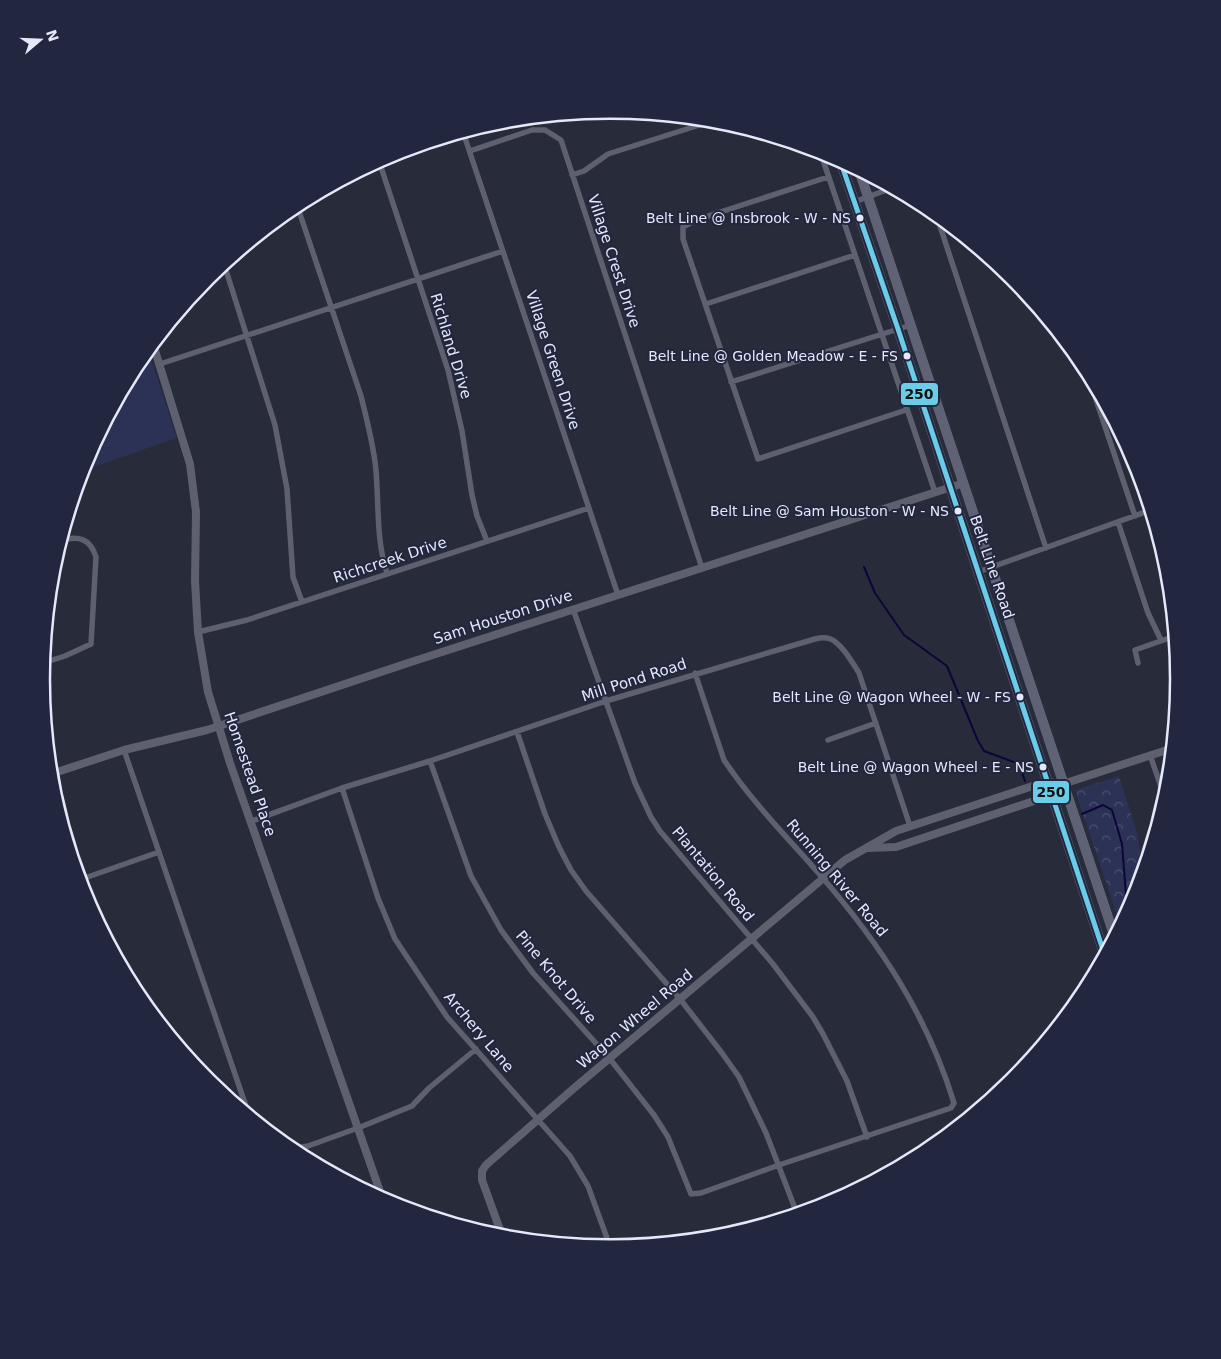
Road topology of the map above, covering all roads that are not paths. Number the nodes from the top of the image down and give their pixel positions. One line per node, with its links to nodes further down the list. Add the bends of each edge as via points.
1 (696, 126): 7 (street, via 608,154 584,171)
2 (465, 138): 3 (street, Village Green Drive)
3 (470, 151): 7 (street, Village Crest Drive, via 532,130 545,130 561,140); 15 (street, Village Green Drive)
4 (823, 161): 8 (street)
5 (381, 169): 18 (street, Richland Drive)
6 (843, 170): 12 (main road, Belt Line Road)
7 (572, 175): 40 (street, Village Crest Drive)
8 (828, 177): 16 (street); 19 (street, via 683,227 683,239)
9 (862, 179): 11 (main road, Belt Line Road)
10 (885, 191): 11 (street)
11 (868, 197): 12 (street); 21 (main road, Belt Line Road)
12 (854, 202): 22 (main road, Belt Line Road)
13 (300, 213): 20 (street)
14 (940, 226): 39 (street)
15 (503, 251): 18 (street); 33 (street, Village Green Drive)
16 (855, 255): 19 (street); 23 (street)
17 (226, 271): 24 (street)
18 (418, 279): 20 (street); 38 (street, Richland Drive, via 454,395 472,495)
19 (706, 304): 27 (street)
20 (332, 308): 24 (street); 43 (street, via 371,435 380,548)
21 (911, 325): 22 (street); 30 (main road, Belt Line Road)
22 (898, 329): 23 (street); 31 (main road, Belt Line Road)
23 (882, 334): 27 (street); 29 (street)
24 (247, 335): 26 (street); 45 (street, via 281,453 287,489 293,577)
25 (156, 352): 26 (street, Homestead Place)
26 (160, 364): 47 (street, Homestead Place, via 190,464 196,512)
27 (731, 382): 29 (street, via 758,459)
28 (1095, 398): 35 (street)
29 (906, 410): 32 (street)
30 (964, 483): 31 (street, Sam Houston Drive); 41 (main road, Belt Line Road)
31 (950, 487): 32 (street, Sam Houston Drive); 42 (main road, Belt Line Road)
32 (935, 492): 40 (street, Sam Houston Drive)
33 (589, 508): 38 (street, Richcreek Drive); 44 (street, Village Green Drive)
34 (1145, 512): 35 (street)
35 (1135, 516): 36 (street)
36 (1118, 522): 39 (street); 49 (street)
37 (68, 540): 50 (street, via 80,539 90,544 96,557 91,644)
38 (486, 541): 43 (street, Richcreek Drive)
39 (1046, 548): 41 (street)
40 (702, 568): 44 (street, Sam Houston Drive)
41 (992, 568): 42 (street); 53 (main road, Belt Line Road)
42 (978, 572): 54 (main road, Belt Line Road)
43 (387, 574): 45 (street, Richcreek Drive)
44 (618, 596): 46 (street, Sam Houston Drive)
45 (302, 602): 47 (street, Richcreek Drive)
46 (573, 609): 55 (street, Plantation Road); 57 (street, Sam Houston Drive)
47 (198, 632): 57 (street, Homestead Place, via 205,681)
48 (1169, 637): 49 (street)
49 (1160, 640): 51 (street, via 1135,650)
50 (51, 661)
51 (1138, 663)
52 (696, 673): 55 (street, Mill Pond Road); 56 (street, Mill Pond Road, via 827,638 835,641 859,673); 78 (street, Running River Road, via 724,760 745,789)
53 (1029, 679): 54 (main road); 66 (main road, Belt Line Road)
54 (1015, 684): 65 (main road, Belt Line Road)
55 (606, 701): 58 (street, Mill Pond Road); 80 (street, Plantation Road, via 635,783 660,831)
56 (876, 722): 59 (street); 73 (street, Mill Pond Road)
57 (218, 726): 60 (street, Sam Houston Drive); 72 (street, Homestead Place)
58 (517, 732): 63 (street, Mill Pond Road); 82 (street, via 546,814 571,870)
59 (828, 740)
60 (124, 750): 64 (street, Sam Houston Drive); 76 (street)
61 (1166, 750): 62 (street, Wagon Wheel Road)
62 (1150, 755): 66 (street, Wagon Wheel Road); 67 (street)
63 (430, 761): 68 (street, Mill Pond Road); 84 (street, Pine Knot Drive, via 471,876 500,930 533,973)
64 (58, 772)
65 (1047, 782): 66 (street, Wagon Wheel Road); 69 (main road, Belt Line Road); 70 (street, Wagon Wheel Road)
66 (1063, 784): 69 (street, Wagon Wheel Road); 79 (main road, Belt Line Road)
67 (1161, 785)
68 (342, 788): 72 (street, Mill Pond Road); 83 (street, Archery Lane, via 395,939 447,1017)
69 (1052, 795): 71 (street, Wagon Wheel Road); 81 (main road, Belt Line Road)
70 (1002, 796): 71 (street); 73 (street, Wagon Wheel Road)
71 (1007, 810): 74 (street, Wagon Wheel Road)
72 (252, 821): 87 (street, Homestead Place)
73 (910, 826): 74 (street); 75 (street, Wagon Wheel Road)
74 (915, 841): 75 (street, Wagon Wheel Road, via 896,847)
75 (866, 848): 78 (street, Wagon Wheel Road)
76 (158, 852): 77 (street); 85 (street)
77 (87, 877)
78 (823, 877): 80 (street, Wagon Wheel Road); 88 (street, Running River Road, via 867,932 906,991 932,1043 954,1103 951,1108)
79 (1112, 929)
80 (752, 939): 82 (street, Wagon Wheel Road); 88 (street, Plantation Road, via 789,984 823,1034 847,1081)
81 (1102, 948)
82 (680, 999): 84 (street, Wagon Wheel Road); 90 (street, via 738,1077)
83 (476, 1049): 86 (street, Archery Lane); 87 (street, via 412,1106)
84 (610, 1059): 86 (street, Wagon Wheel Road); 90 (street, Pine Knot Drive, via 668,1137 691,1194 701,1194)
85 (244, 1104)
86 (539, 1120): 93 (street, Wagon Wheel Road, via 482,1171 482,1180); 94 (street, Archery Lane, via 582,1173)
87 (358, 1128): 89 (street); 91 (street, Homestead Place)
88 (867, 1137): 90 (street)
89 (301, 1147)
90 (779, 1165): 92 (street)
91 (379, 1189)
92 (795, 1208)
93 (500, 1229)
94 (608, 1240)

